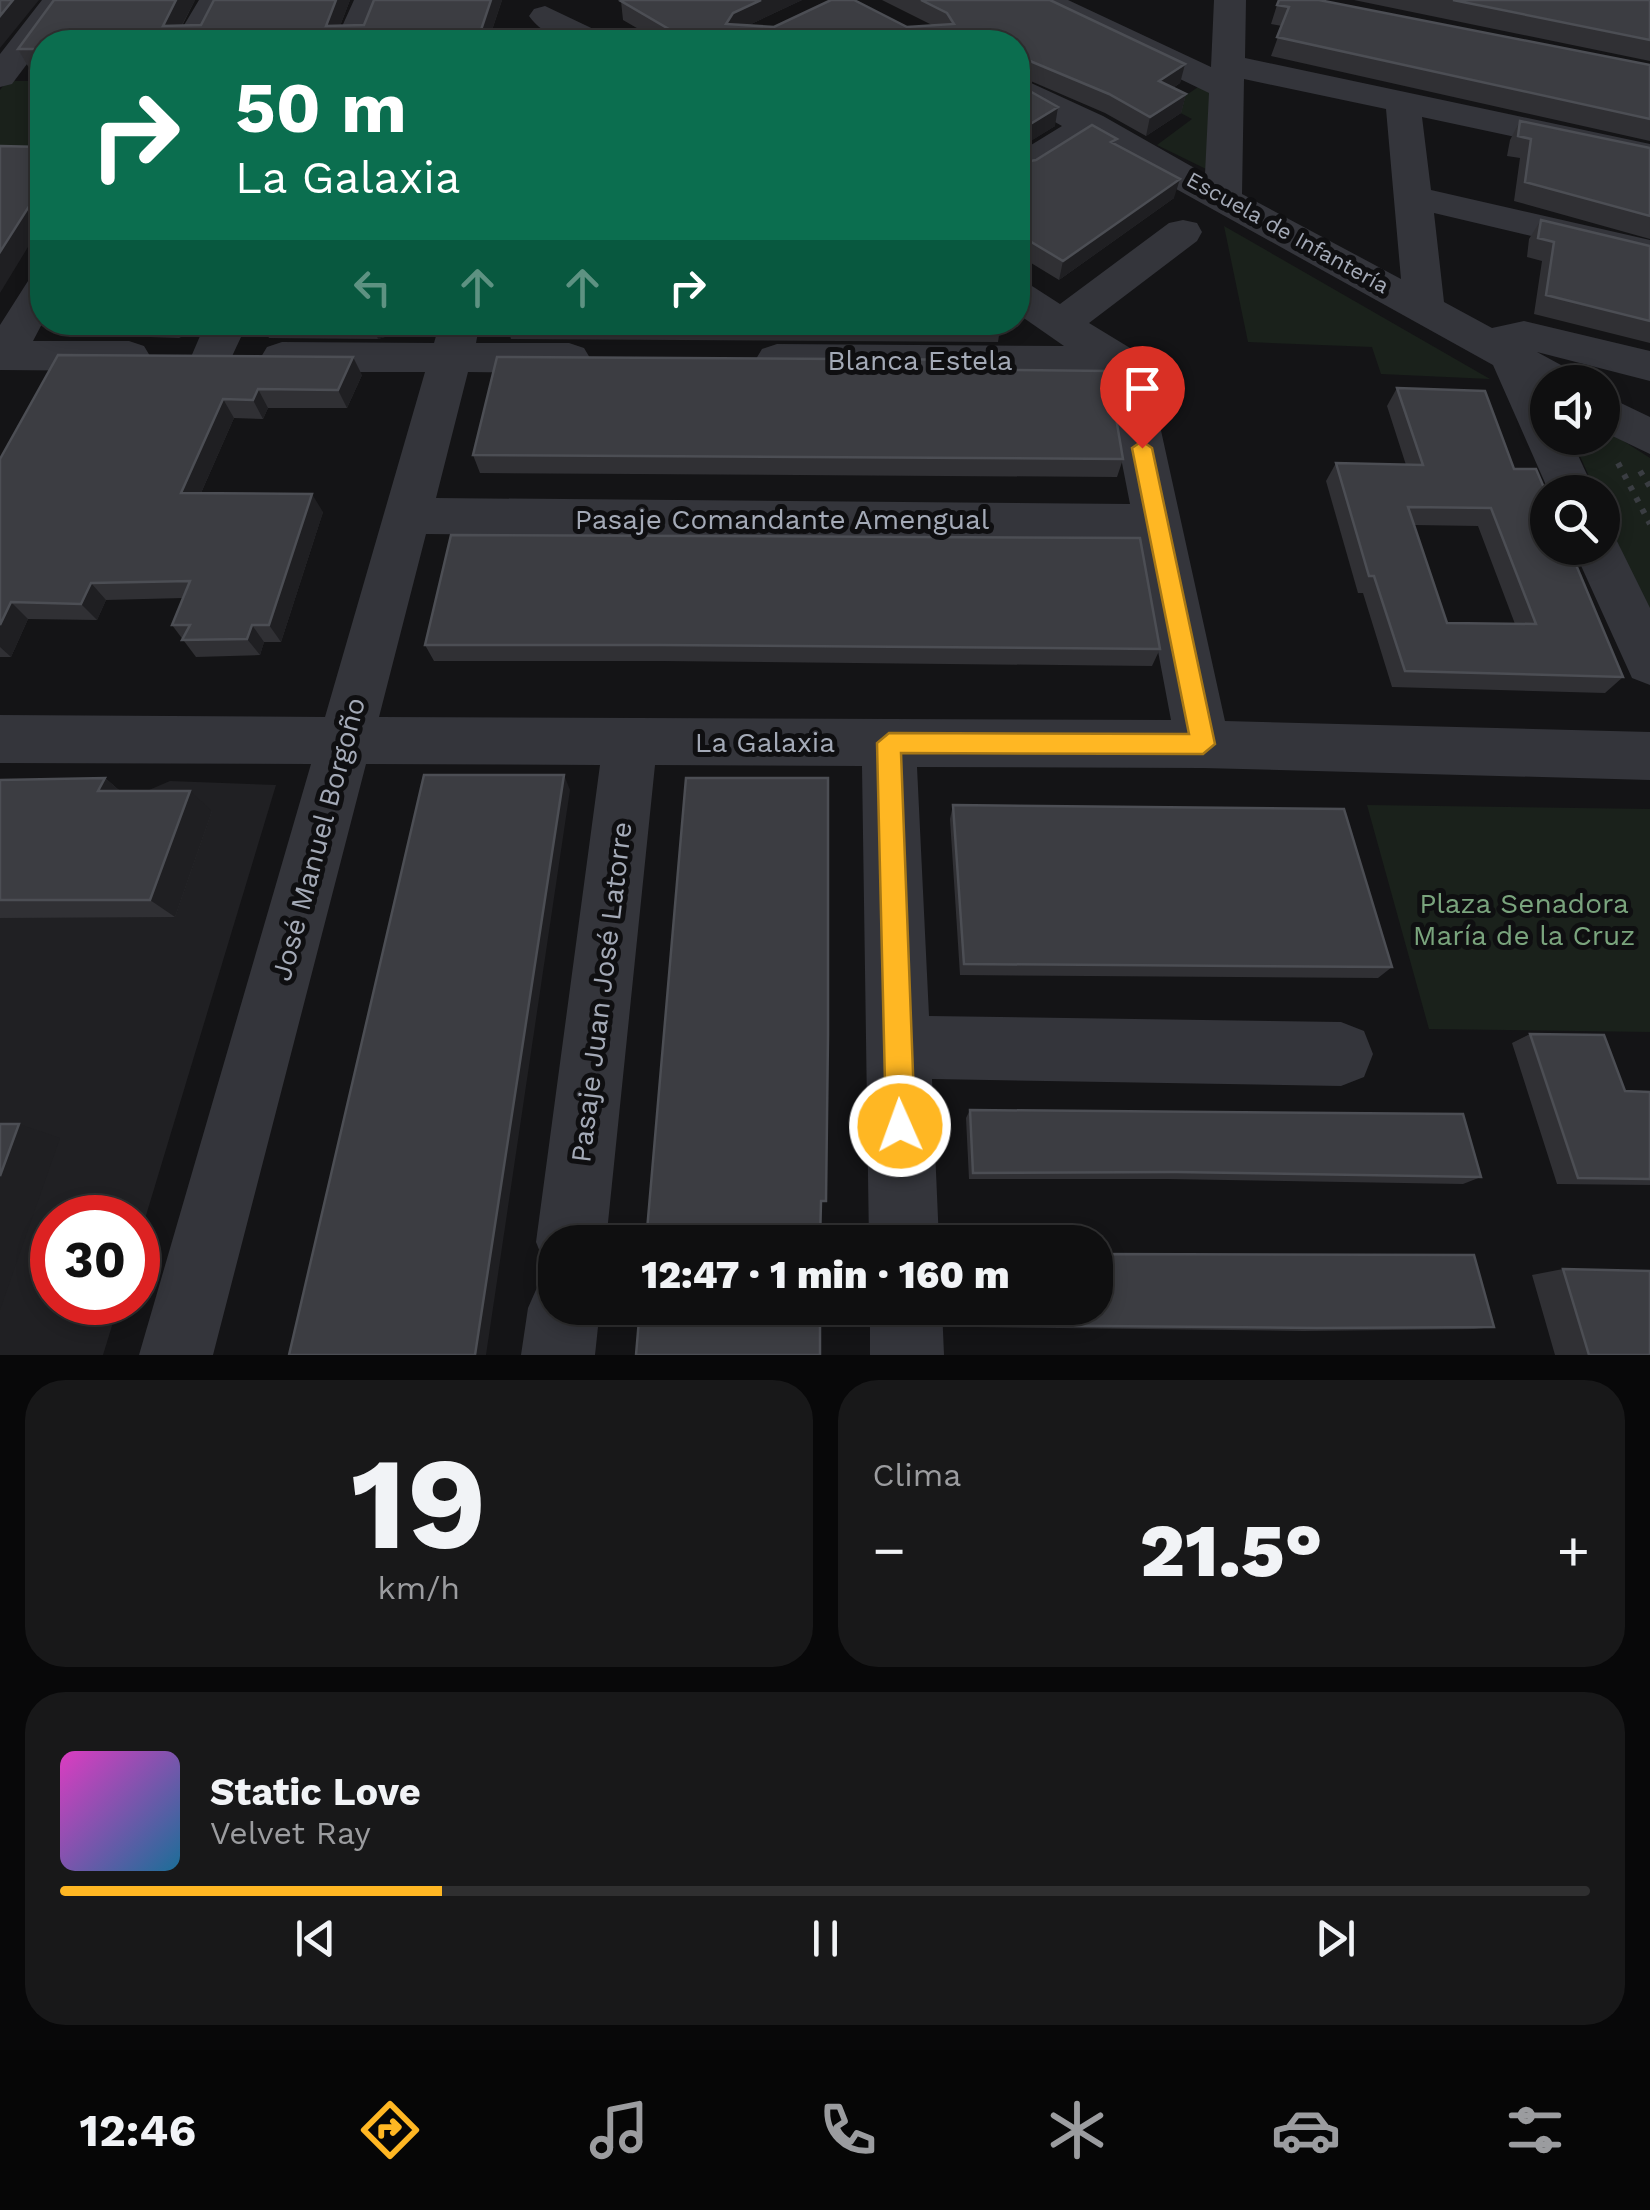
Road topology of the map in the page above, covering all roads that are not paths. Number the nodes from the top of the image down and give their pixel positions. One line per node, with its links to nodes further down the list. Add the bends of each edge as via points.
1 (59, 0): 8 (street)
2 (216, 0): 9 (street)
3 (370, 0): 10 (street)
4 (584, 0): 7 (street)
5 (1042, 0): 13 (street, via 1099,14)
6 (1230, 0): 13 (street)
7 (544, 20)
8 (36, 30)
9 (197, 30)
10 (356, 30)
11 (30, 38): 12 (street)
12 (0, 77)
13 (1227, 77): 15 (street); 19 (street)
14 (1030, 92): 16 (street, Escuela de Infantería)
15 (1403, 102): 17 (street); 20 (street)
16 (1090, 124): 18 (street); 19 (street, Escuela de Infantería)
17 (1650, 155)
18 (1030, 161)
19 (1223, 196): 24 (street, Escuela de Infantería)
20 (1413, 197): 22 (street); 24 (street)
21 (1183, 232): 26 (street)
22 (1650, 252)
23 (1030, 303): 26 (street)
24 (1424, 306): 29 (street, Escuela de Infantería)
25 (30, 315): 33 (street)
26 (1062, 323): 32 (street)
27 (219, 340): 28 (street); 33 (street)
28 (456, 340): 30 (street); 37 (street, José Manuel Borgoño)
29 (1500, 349): 34 (street, Escuela de Infantería); 35 (street, via 1507,336 1524,336); 36 (street)
30 (608, 358)
31 (746, 359): 32 (street, Blanca Estela)
32 (1120, 360): 38 (street)
33 (6, 364)
34 (1530, 366)
35 (1650, 366)
36 (1563, 475)
37 (407, 516): 38 (street, Pasaje Comandante Amengual); 43 (street, José Manuel Borgoño)
38 (1158, 522): 46 (street)
39 (1605, 565): 40 (street)
40 (1650, 663)
41 (0, 739): 42 (street, La Galaxia)
42 (182, 740): 43 (street, La Galaxia); 48 (street, via 119,775)
43 (345, 740): 44 (street, La Galaxia); 55 (street, José Manuel Borgoño)
44 (630, 742): 45 (street, La Galaxia); 51 (street, Pasaje Juan José Latorre)
45 (889, 743): 46 (street, La Galaxia); 49 (street)
46 (1203, 744): 47 (street, La Galaxia)
47 (1650, 756)
48 (0, 772)
49 (898, 1047): 50 (street); 52 (street)
50 (1342, 1054)
51 (573, 1225)
52 (903, 1225)
53 (562, 1325): 56 (street)
54 (906, 1325): 57 (street)
55 (176, 1355)
56 (558, 1355)
57 (907, 1355)

